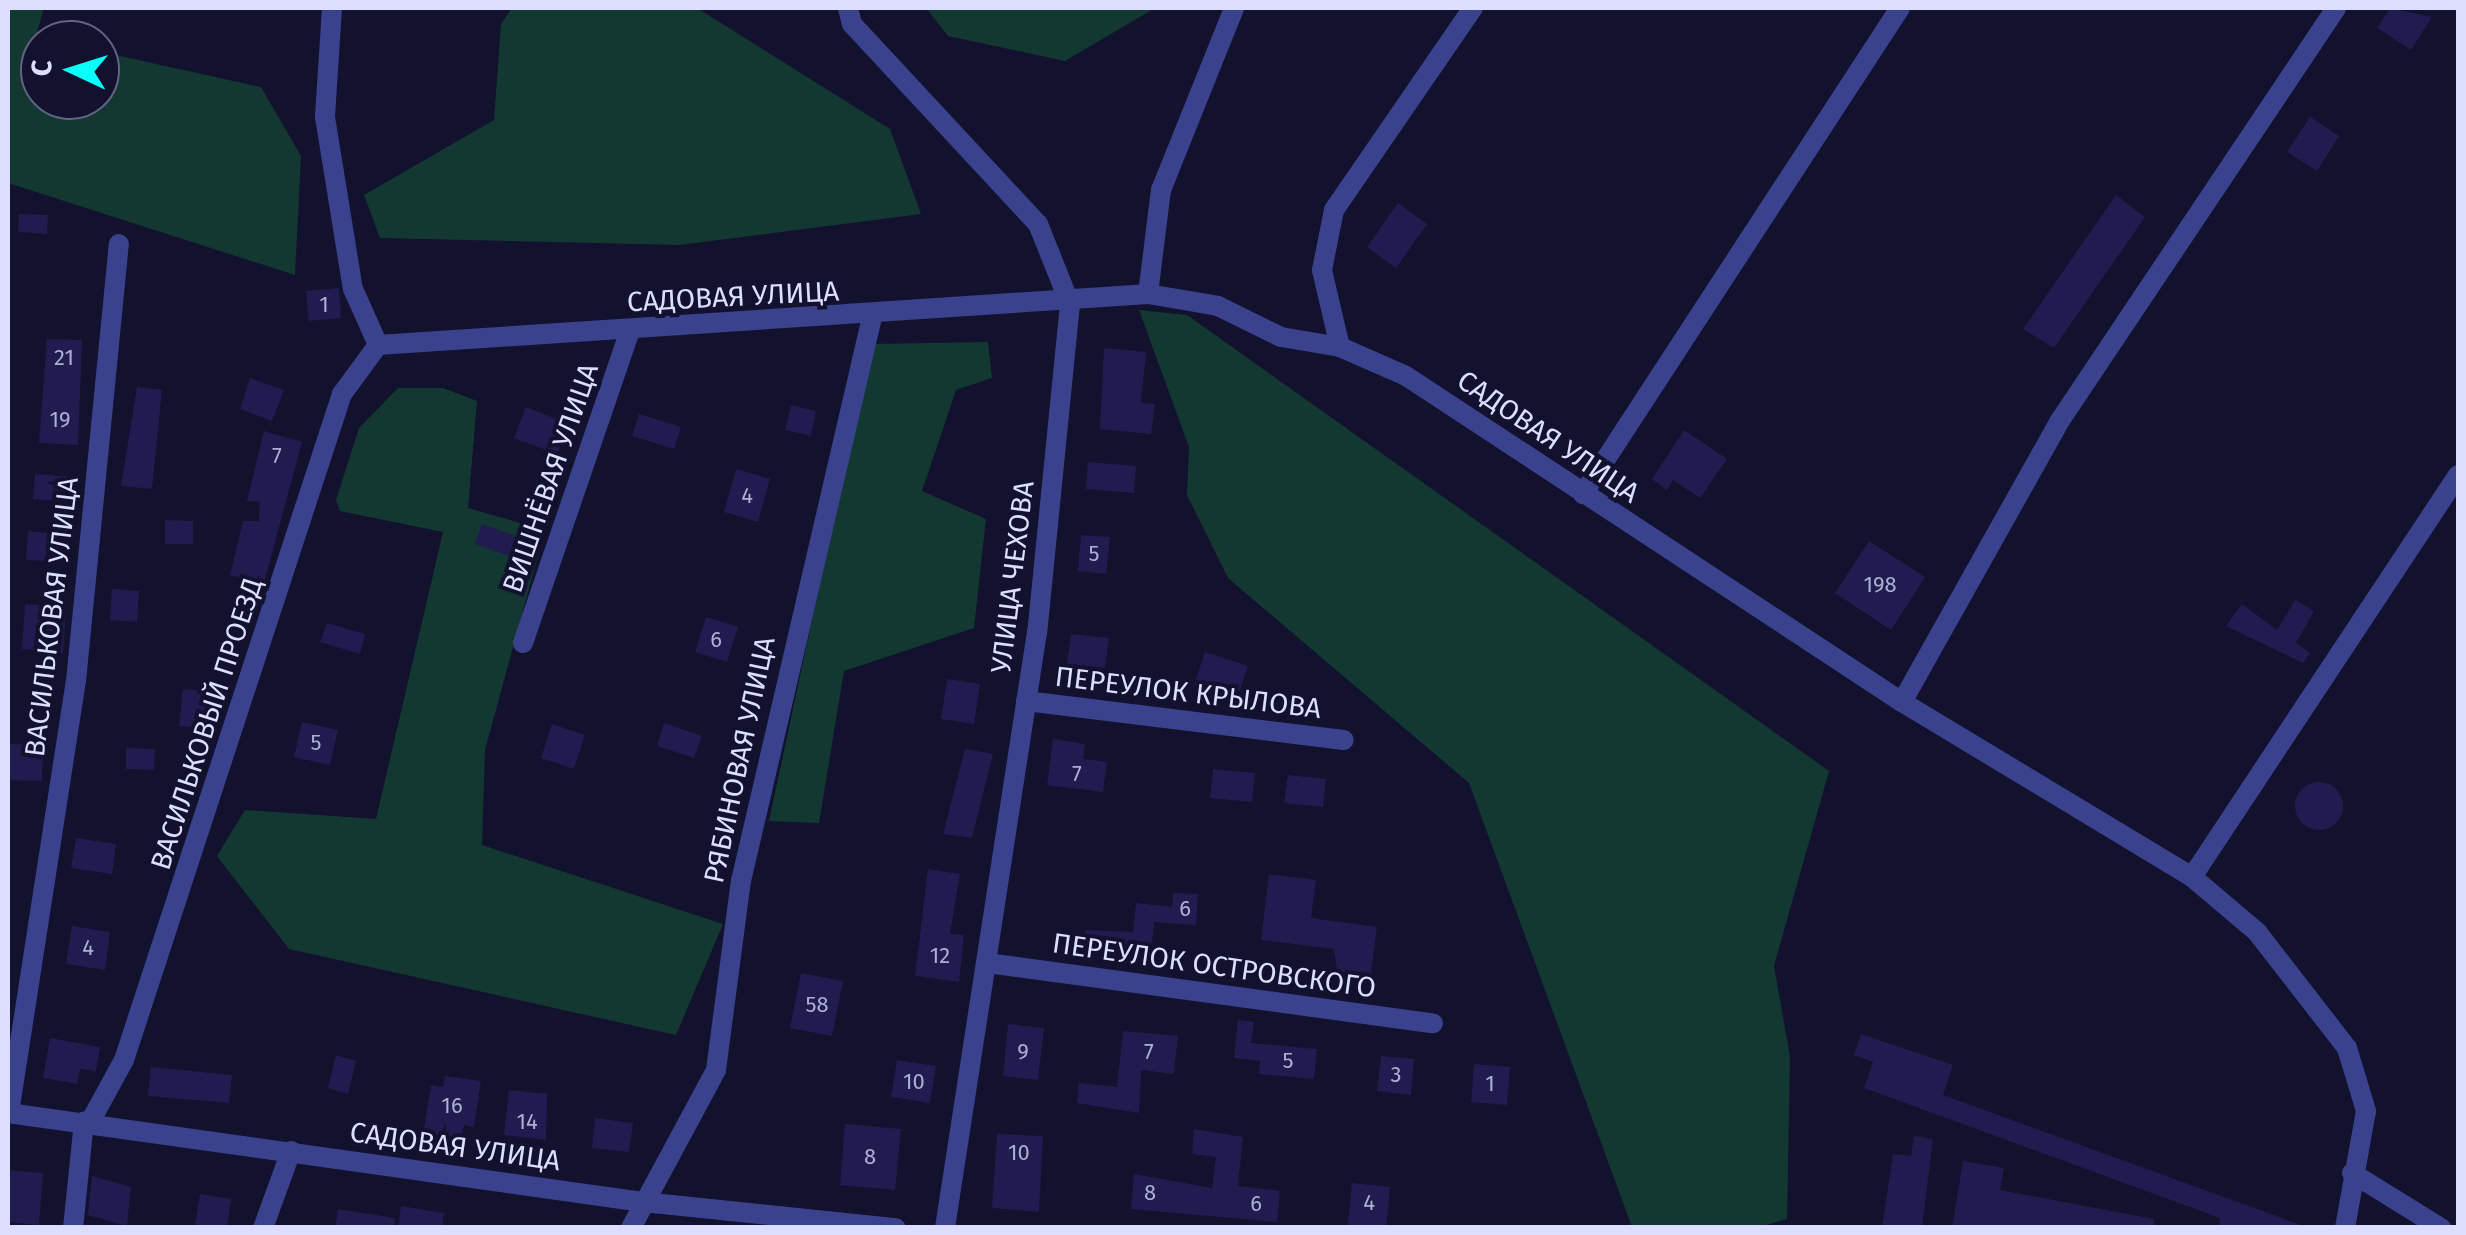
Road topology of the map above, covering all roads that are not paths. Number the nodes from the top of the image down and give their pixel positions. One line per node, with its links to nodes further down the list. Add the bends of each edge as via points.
1 (332, 8): 12 (street, via 325,117 353,289)
2 (848, 8): 9 (street, УЛИЦА ЧЕХОВА, via 852,24 1038,224)
3 (1234, 8): 8 (street, via 1161,190)
4 (1473, 8): 13 (street, via 1334,210 1322,270)
5 (1900, 8): 15 (street)
6 (2336, 8): 18 (street, via 2059,422)
7 (119, 244): 23 (street, ВАСИЛЬКОВАЯ УЛИЦА, via 76,681)
8 (1148, 294): 9 (street, САДОВАЯ УЛИЦА); 13 (street, САДОВАЯ УЛИЦА, via 1218,306 1281,337)
9 (1070, 304): 10 (street, САДОВАЯ УЛИЦА); 17 (street, УЛИЦА ЧЕХОВА)
10 (872, 318): 11 (street, САДОВАЯ УЛИЦА); 27 (street, РЯБИНОВАЯ УЛИЦА, via 740,881 716,1070)
11 (630, 330): 12 (street, САДОВАЯ УЛИЦА); 16 (street, ВИШНЁВАЯ УЛИЦА)
12 (378, 346): 24 (street, ВАСИЛЬКОВЫЙ ПРОЕЗД, via 342,394 130,1042)
13 (1340, 347): 15 (street, САДОВАЯ УЛИЦА, via 1406,376)
14 (2458, 475): 20 (street)
15 (1583, 494): 18 (street, САДОВАЯ УЛИЦА)
16 (523, 643)
17 (1026, 701): 19 (street, ПЕРЕУЛОК КРЫЛОВА); 21 (street, УЛИЦА ЧЕХОВА)
18 (1902, 702): 20 (street, САДОВАЯ УЛИЦА)
19 (1344, 740)
20 (2192, 877): 26 (street, САДОВАЯ УЛИЦА, via 2257,932 2348,1048 2366,1111)
21 (987, 963): 22 (street, ПЕРЕУЛОК ОСТРОВСКОГО); 32 (street, УЛИЦА ЧЕХОВА)
22 (1433, 1023)
23 (8, 1113): 24 (street, САДОВАЯ УЛИЦА)
24 (87, 1122): 25 (street, САДОВАЯ УЛИЦА); 28 (street)
25 (292, 1152): 27 (street, САДОВАЯ УЛИЦА); 29 (street)
26 (2352, 1173): 33 (street, САДОВАЯ УЛИЦА); 34 (street)
27 (644, 1202): 30 (street, РЯБИНОВАЯ УЛИЦА); 31 (street, САДОВАЯ УЛИЦА)
28 (73, 1228)
29 (263, 1228)
30 (631, 1228)
31 (896, 1228)
32 (946, 1228)
33 (2345, 1228)
34 (2442, 1228)

